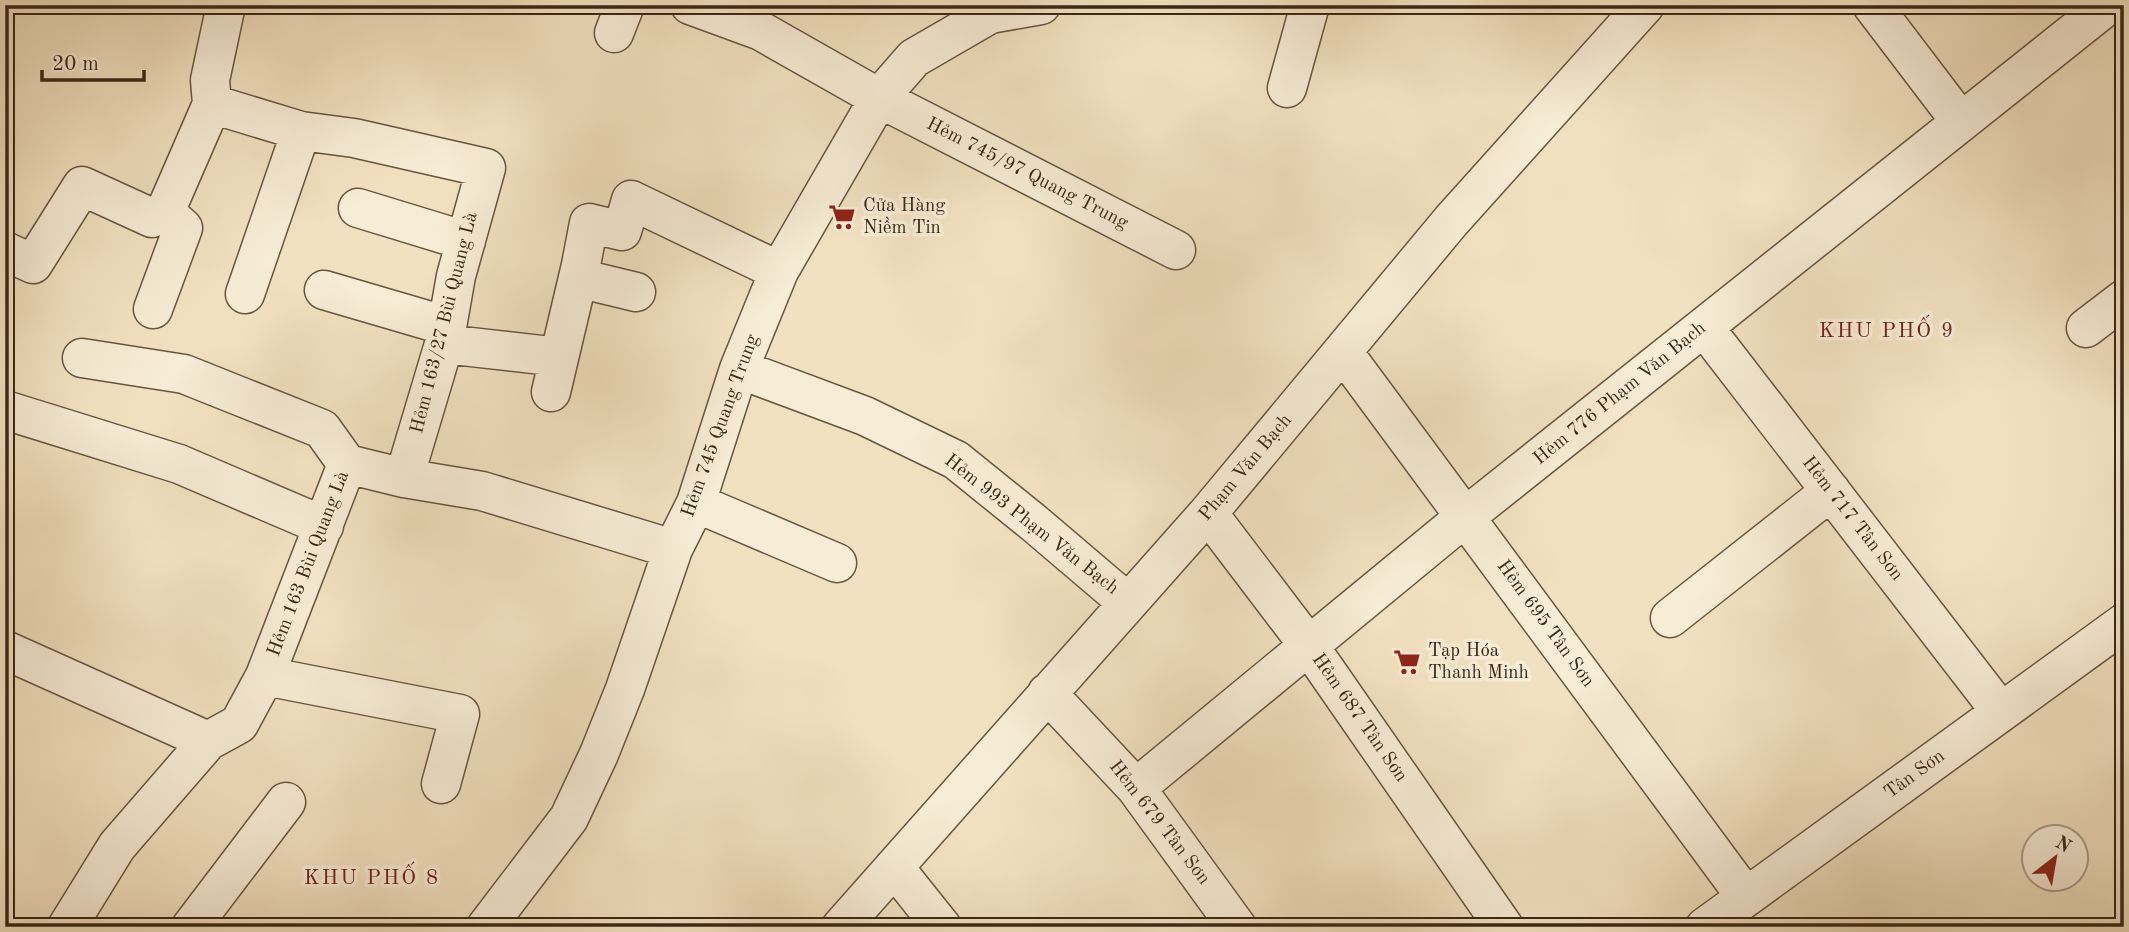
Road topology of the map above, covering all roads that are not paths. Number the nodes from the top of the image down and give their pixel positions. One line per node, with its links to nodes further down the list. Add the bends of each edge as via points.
1 (226, 5): 11 (street, via 210,80)
2 (690, 5): 10 (street, Hẻm 745/97 Quang Trung, via 761,31)
3 (1041, 5): 8 (street, Hẻm 745 Quang Trung)
4 (1310, 5): 9 (street)
5 (1646, 5): 29 (street, Phạm Văn Bạch, via 1451,221)
6 (1872, 5): 12 (street)
7 (2108, 5): 12 (street, Hẻm 776 Phạm Văn Bạch)
8 (990, 10): 10 (street, Hẻm 745 Quang Trung, via 914,58)
9 (1287, 88)
10 (879, 98): 17 (street, Hẻm 745/97 Quang Trung); 19 (street, Hẻm 745 Quang Trung)
11 (212, 104): 13 (street); 15 (street)
12 (1961, 122): 26 (street, Hẻm 776 Phạm Văn Bạch)
13 (301, 131): 16 (street, Hẻm 163/27 Bùi Quang Là, via 354,138 486,169); 23 (street)
14 (358, 208): 16 (street)
15 (165, 212): 18 (street, via 152,218 82,186 33,264); 25 (street, via 183,228)
16 (466, 241): 28 (street, Hẻm 163/27 Bùi Quang Là)
17 (1176, 250)
18 (5, 251)
19 (779, 271): 20 (street, via 631,200 622,231 589,223); 31 (street, Hẻm 745 Quang Trung)
20 (578, 278): 22 (street); 28 (street, via 555,375)
21 (324, 290): 28 (street)
22 (636, 292)
23 (246, 294)
24 (2124, 299): 27 (street)
25 (153, 309)
26 (1704, 327): 35 (street, Hẻm 717 Tân Sơn); 38 (street, Hẻm 776 Phạm Văn Bạch)
27 (2086, 328)
28 (445, 335): 34 (street, Hẻm 163/27 Bùi Quang Là)
29 (1343, 352): 37 (street, Phạm Văn Bạch); 38 (street, Hẻm 695 Tân Sơn)
30 (82, 358): 33 (street, via 184,374 322,429)
31 (739, 369): 36 (street, Hẻm 745 Quang Trung); 42 (street, Hẻm 993 Phạm Văn Bạch, via 866,416 956,460)
32 (5, 410): 39 (street, via 179,464)
33 (347, 464): 34 (street, Hẻm 163 Bùi Quang Là); 39 (street, Hẻm 163 Bùi Quang Là)
34 (404, 478): 40 (street, Hẻm 163 Bùi Quang Là, via 482,491)
35 (1831, 491): 43 (street); 49 (street, Hẻm 717 Tân Sơn)
36 (696, 503): 40 (street, Hẻm 745 Quang Trung); 41 (street)
37 (1208, 513): 42 (street, Phạm Văn Bạch); 45 (street, Hẻm 687 Tân Sơn)
38 (1465, 517): 45 (street, Hẻm 776 Phạm Văn Bạch); 55 (street, Hẻm 695 Tân Sơn)
39 (324, 526): 47 (street, Hẻm 163 Bùi Quang Là)
40 (673, 549): 58 (street, Hẻm 745 Quang Trung, via 625,689 569,818)
41 (837, 563)
42 (1128, 603): 48 (street, Phạm Văn Bạch)
43 (1670, 618)
44 (2124, 623): 49 (street, Tân Sơn)
45 (1309, 646): 52 (street, Hẻm 776 Phạm Văn Bạch); 62 (street, Hẻm 687 Tân Sơn)
46 (5, 650): 50 (street)
47 (265, 676): 50 (street, Hẻm 163 Bùi Quang Là, via 239,724); 51 (street, via 460,715)
48 (1047, 693): 52 (street, Hẻm 679 Tân Sơn); 54 (street, Phạm Văn Bạch)
49 (2001, 712): 55 (street, Tân Sơn)
50 (208, 741): 56 (street, Hẻm 163 Bùi Quang Là, via 117,846)
51 (441, 784)
52 (1136, 788): 61 (street, Hẻm 679 Tân Sơn)
53 (286, 802): 57 (street)
54 (894, 867): 59 (street, Phạm Văn Bạch); 60 (street)
55 (1723, 917)
56 (67, 927)
57 (191, 927)
58 (486, 927)
59 (841, 927)
60 (942, 927)
61 (1237, 927)
62 (1504, 927)

